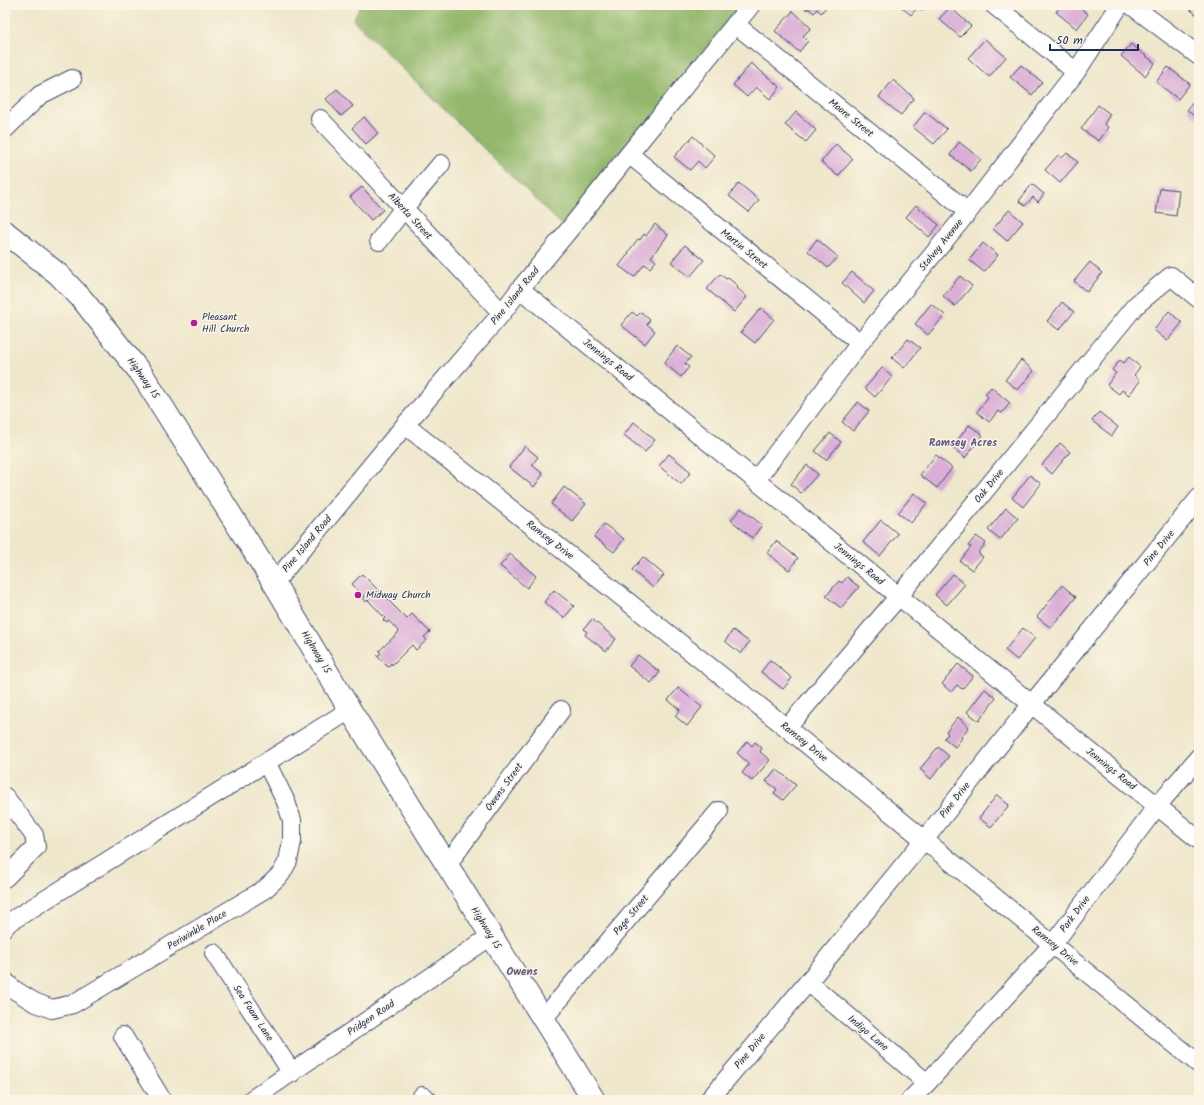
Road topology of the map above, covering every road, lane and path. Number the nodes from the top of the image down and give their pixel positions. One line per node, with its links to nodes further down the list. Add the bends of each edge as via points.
1 (751, 5): 5 (street, Pine Island Road)
2 (994, 5): 7 (street)
3 (1120, 5): 7 (street, Stalvey Avenue)
4 (1131, 5): 6 (street)
5 (735, 24): 11 (street, Pine Island Road); 14 (street, Moore Street)
6 (1199, 56)
7 (1076, 72): 14 (street, Stalvey Avenue)
8 (72, 79): 10 (street, via 40,95)
9 (320, 119): 13 (street, Alberta Street)
10 (5, 129)
11 (629, 154): 17 (street, Pine Island Road); 20 (street, Martin Street)
12 (442, 164): 13 (street)
13 (403, 209): 16 (street); 19 (street, Alberta Street)
14 (968, 212): 20 (street, Stalvey Avenue)
15 (5, 232): 24 (main road, Highway 15, via 58,274 82,299 143,376)
16 (379, 241)
17 (520, 289): 19 (street, Pine Island Road); 22 (street, Jennings Road)
18 (1199, 299): 25 (street, Oak Drive, via 1171,276 1135,306)
19 (502, 313): 21 (street, Pine Island Road)
20 (860, 343): 22 (street, Stalvey Avenue)
21 (405, 425): 24 (street, Pine Island Road); 29 (street, Ramsey Drive)
22 (756, 480): 25 (street, Jennings Road)
23 (1199, 498): 26 (street, Pine Drive)
24 (274, 583): 27 (main road, Highway 15)
25 (899, 596): 26 (street, Jennings Road); 29 (street, Oak Drive)
26 (1031, 705): 33 (street, Jennings Road); 35 (street, Pine Drive)
27 (350, 710): 31 (street); 37 (main road, Highway 15)
28 (561, 710): 37 (street, Owens Street)
29 (787, 728): 35 (street, Ramsey Drive)
30 (1199, 756): 33 (street, Park Drive)
31 (266, 762): 39 (street); 43 (street, Periwinkle Place, via 292,820 292,842 288,861 280,874 265,889 73,1004 52,1009 34,1002)
32 (5, 797): 38 (street, via 34,835 36,847)
33 (1157, 806): 36 (street, Jennings Road); 41 (street, Park Drive)
34 (719, 811): 45 (street, Page Street)
35 (924, 840): 41 (street, Ramsey Drive); 44 (street, Pine Drive)
36 (1199, 840)
37 (447, 864): 40 (main road, Highway 15)
38 (5, 878)
39 (5, 927)
40 (491, 936): 45 (main road, Highway 15); 48 (street, Pridgen Road)
41 (1052, 944): 47 (street, Ramsey Drive); 49 (street, Park Drive)
42 (214, 953): 48 (street, Sea Foam Lane)
43 (5, 981)
44 (808, 982): 49 (street, Indigo Lane); 53 (street, Pine Drive)
45 (543, 1019): 52 (main road, Highway 15)
46 (123, 1036): 50 (street)
47 (1199, 1064)
48 (292, 1073): 51 (street, Pridgen Road)
49 (928, 1083): 54 (street, Park Drive)
50 (162, 1100)
51 (251, 1100)
52 (594, 1100)
53 (709, 1100)
54 (910, 1100)

